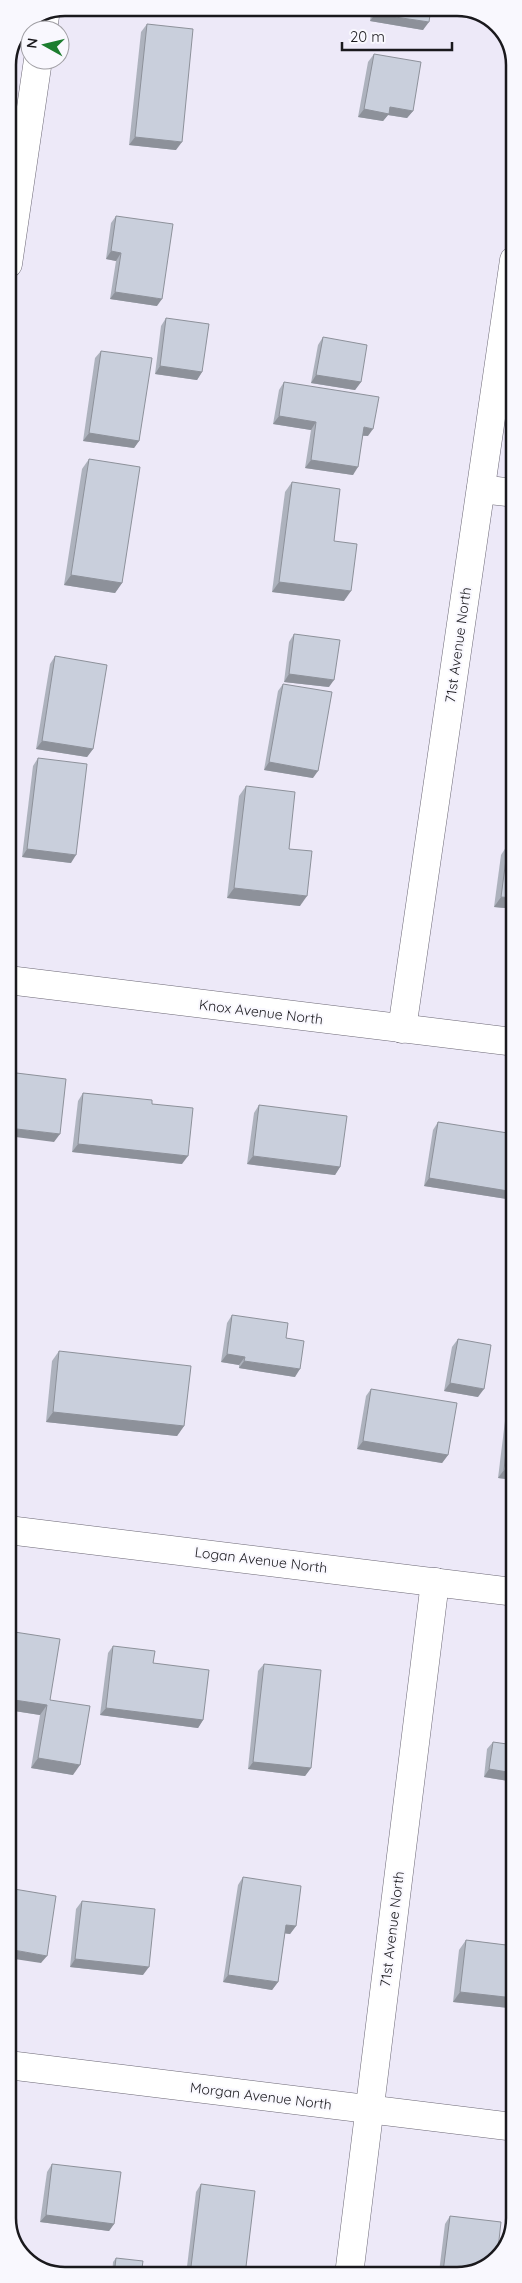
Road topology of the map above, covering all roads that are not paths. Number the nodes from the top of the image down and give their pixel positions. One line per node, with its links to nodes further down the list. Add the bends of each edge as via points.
1 (37, 70): 2 (street)
2 (16, 210)
3 (506, 316): 4 (street, 71st Avenue North)
4 (481, 489): 5 (street); 7 (street, 71st Avenue North)
5 (506, 492)
6 (16, 981): 7 (street, Knox Avenue North)
7 (402, 1029): 8 (street, Knox Avenue North)
8 (506, 1041)
9 (16, 1531): 10 (street, Logan Avenue North)
10 (434, 1582): 11 (street, Logan Avenue North); 13 (street, 71st Avenue North)
11 (506, 1591)
12 (16, 2066): 13 (street, Morgan Avenue North)
13 (369, 2109): 14 (street, Morgan Avenue North); 15 (street, 71st Avenue North)
14 (506, 2126)
15 (350, 2267)

